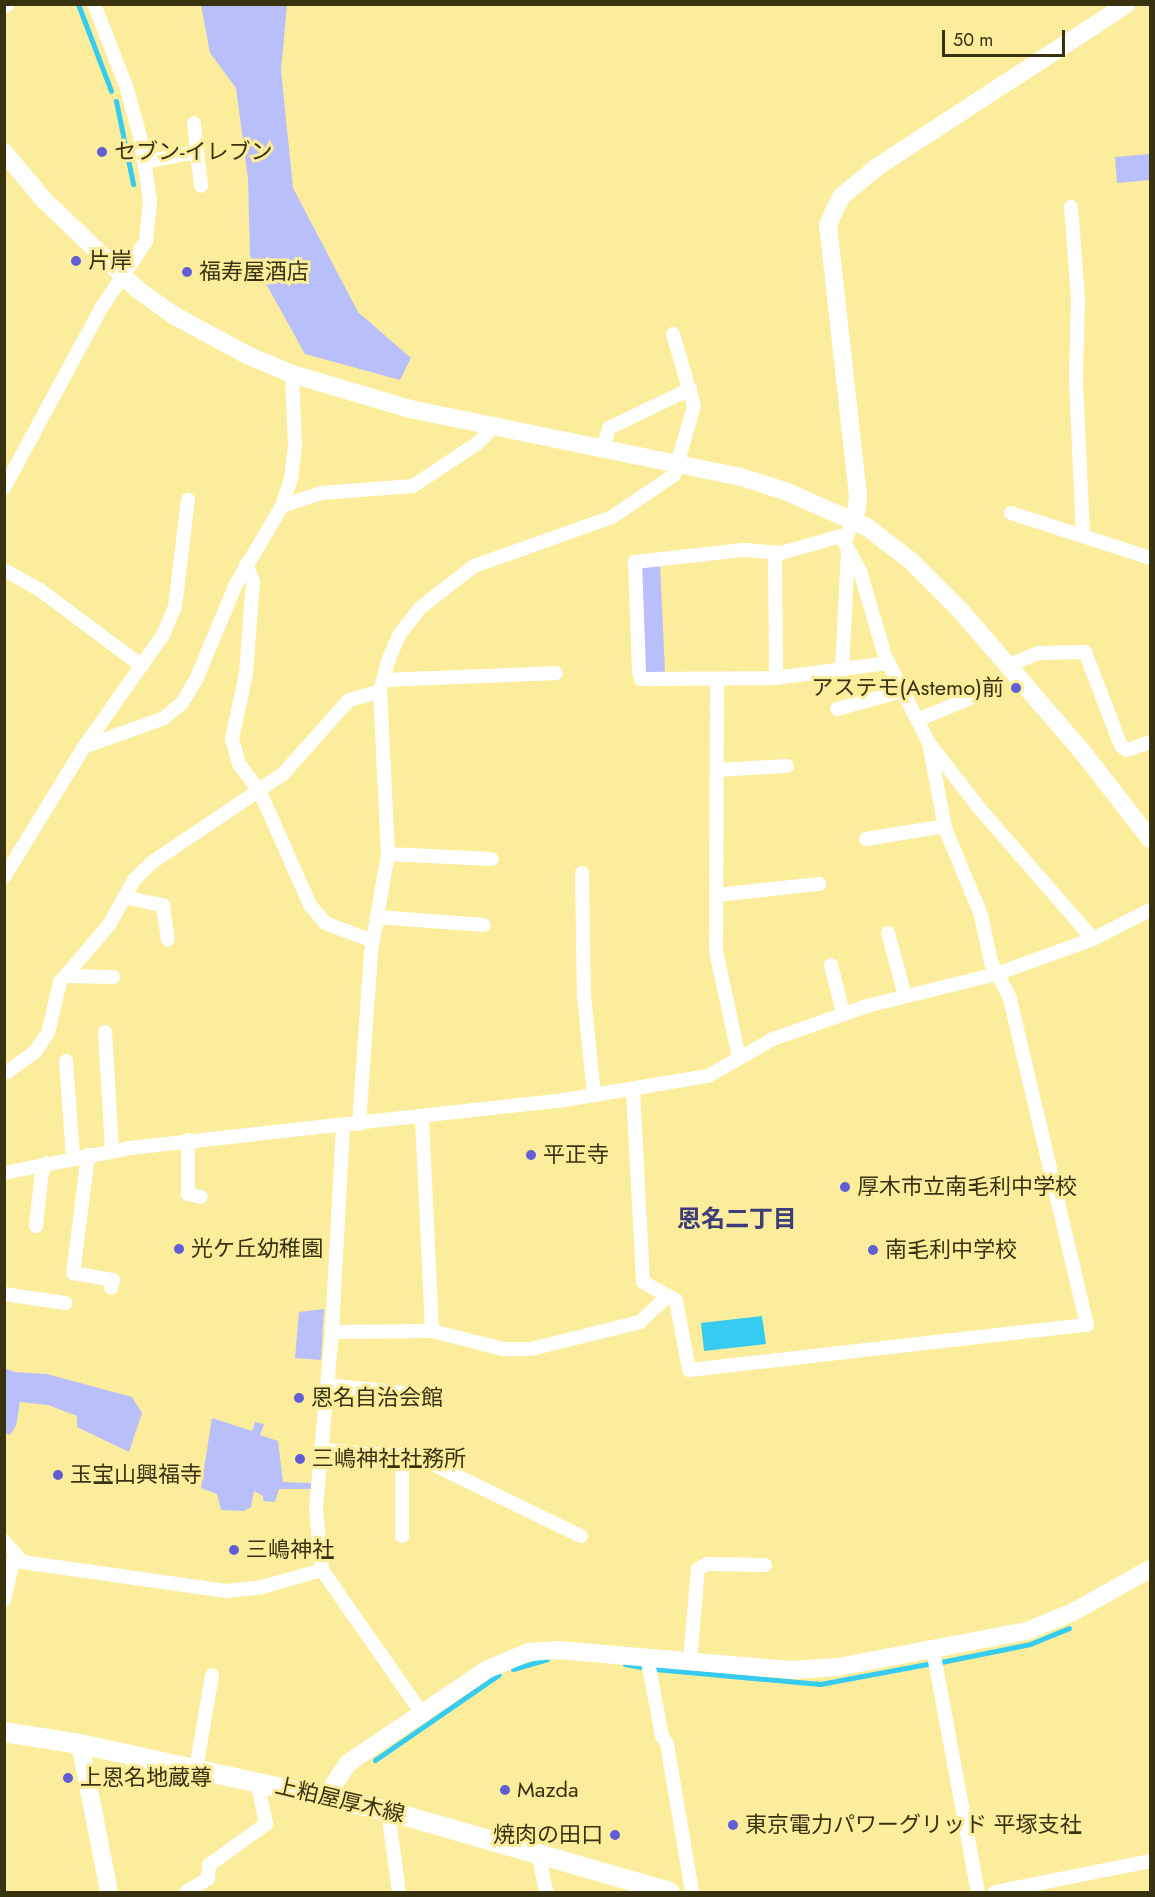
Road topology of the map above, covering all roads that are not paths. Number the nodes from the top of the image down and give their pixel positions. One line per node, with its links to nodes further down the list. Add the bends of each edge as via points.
1 (94, 4): 6 (street, via 126,86)
2 (1127, 4): 20 (street, via 877,167 842,196 835,209 828,225 858,496)
3 (194, 123): 5 (street)
4 (4, 152): 9 (street, via 44,201)
5 (197, 152): 6 (street); 7 (street)
6 (145, 162): 9 (street, via 150,200 146,241)
7 (201, 186)
8 (1071, 207): 21 (street, via 1078,299 1076,381)
9 (123, 277): 11 (street, via 210,336); 16 (street, via 102,307)
10 (673, 334): 12 (street)
11 (292, 374): 13 (street, via 411,409); 18 (street, via 295,444)
12 (690, 389): 14 (street, via 609,428); 15 (street, via 694,406)
13 (494, 427): 14 (street); 18 (street, via 478,443 413,486 321,493)
14 (603, 448): 15 (street)
15 (677, 465): 20 (street, via 741,477); 33 (street, via 674,475 612,516 474,566 420,608 399,635)
16 (4, 488)
17 (188, 500): 27 (street, via 175,607 163,635)
18 (282, 506): 24 (street)
19 (1011, 513): 21 (street)
20 (849, 535): 22 (street); 26 (street); 28 (street, via 911,561); 29 (street)
21 (1083, 536): 23 (street)
22 (774, 553): 31 (street); 32 (street, via 743,550 635,562 641,678)
23 (1150, 558)
24 (246, 564): 40 (street, via 196,680 182,703 151,725); 43 (street, via 253,581 246,675 232,739 239,764)
25 (4, 570): 27 (street, via 40,590)
26 (890, 663): 29 (street); 34 (street)
27 (142, 666): 40 (street)
28 (1009, 666): 38 (street, via 1038,653 1085,652 1121,746 1127,750); 46 (street)
29 (842, 669): 31 (street)
30 (556, 673): 33 (street)
31 (776, 678): 32 (street)
32 (717, 680): 42 (street)
33 (381, 685): 43 (street, via 349,700 283,774); 47 (street)
34 (903, 691): 36 (street); 37 (street)
35 (971, 698): 37 (street)
36 (837, 709)
37 (917, 720): 39 (street)
38 (1150, 742)
39 (929, 743): 44 (street); 58 (street, via 980,809)
40 (84, 747): 50 (street)
41 (787, 766): 42 (street)
42 (717, 770): 52 (street)
43 (260, 792): 53 (street, via 145,864); 60 (street, via 310,905 325,923)
44 (945, 826): 45 (street); 62 (street, via 981,915)
45 (866, 839)
46 (1150, 839)
47 (388, 854): 48 (street); 55 (street)
48 (492, 859)
49 (582, 873): 72 (street, via 584,996)
50 (4, 877)
51 (819, 885): 52 (street, via 796,894)
52 (717, 895): 68 (street, via 716,951)
53 (124, 897): 59 (street, via 163,906); 63 (street, via 109,925)
54 (1150, 910): 58 (street)
55 (377, 917): 56 (street); 60 (street)
56 (484, 925)
57 (888, 933): 65 (street)
58 (1093, 939): 62 (street)
59 (168, 940)
60 (373, 941): 74 (street)
61 (831, 964): 66 (street)
62 (996, 974): 65 (street); 86 (street, via 1010,998 1087,1325 689,1370 676,1300)
63 (67, 976): 64 (street); 70 (street, via 60,982 48,1032 35,1052)
64 (113, 977)
65 (905, 996): 66 (street)
66 (843, 1013): 68 (street, via 773,1039)
67 (105, 1032): 77 (street, via 111,1048)
68 (739, 1057): 71 (street, via 708,1076)
69 (66, 1061): 79 (street, via 73,1080)
70 (7, 1072)
71 (633, 1090): 72 (street); 86 (street, via 643,1282)
72 (594, 1095): 73 (street)
73 (422, 1118): 74 (street); 88 (street)
74 (359, 1124): 75 (street)
75 (343, 1127): 76 (street); 89 (street)
76 (188, 1140): 77 (street); 82 (street, via 188,1194)
77 (112, 1151): 78 (street)
78 (88, 1155): 79 (street); 84 (street, via 73,1273 113,1280)
79 (73, 1157): 80 (street)
80 (47, 1163): 81 (street); 83 (street)
81 (4, 1173)
82 (201, 1197)
83 (36, 1226)
84 (111, 1288)
85 (4, 1293): 87 (street)
86 (669, 1296): 88 (street, via 640,1322 531,1349 503,1349)
87 (65, 1302)
88 (432, 1331): 89 (street)
89 (333, 1332): 90 (street)
90 (328, 1385): 91 (street); 92 (street)
91 (414, 1394)
92 (322, 1450): 93 (street); 100 (street, via 316,1509)
93 (402, 1454): 94 (street); 95 (street, via 418,1457)
94 (402, 1536)
95 (571, 1536)
96 (4, 1541): 97 (street)
97 (15, 1552): 100 (street, via 22,1562 226,1591 262,1587); 101 (street)
98 (765, 1565): 104 (street, via 707,1564 698,1569)
99 (1150, 1569): 102 (street, via 1049,1623 1004,1637)
100 (322, 1570): 106 (street)
101 (4, 1600)
102 (933, 1650): 104 (street, via 812,1670); 121 (street)
103 (647, 1657): 104 (street); 106 (street, via 558,1650 529,1652 488,1669); 120 (street, via 662,1736 667,1744)
104 (690, 1660)
105 (212, 1675): 109 (street)
106 (423, 1714): 111 (street, via 348,1763)
107 (4, 1732): 108 (main road, 上粕屋厚木線)
108 (80, 1744): 109 (main road, 上粕屋厚木線); 115 (street)
109 (196, 1768): 110 (main road, 上粕屋厚木線)
110 (257, 1781): 111 (main road, 上粕屋厚木線); 116 (street, via 266,1824 209,1865 207,1879)
111 (326, 1796): 112 (main road, 上粕屋厚木線)
112 (388, 1811): 113 (main road, 上粕屋厚木線); 117 (street)
113 (538, 1853): 118 (street); 119 (main road, 上粕屋厚木線)
114 (1150, 1861): 122 (street)
115 (109, 1893)
116 (186, 1893)
117 (399, 1893)
118 (546, 1893)
119 (670, 1893)
120 (692, 1893)
121 (978, 1893)
122 (995, 1893)

